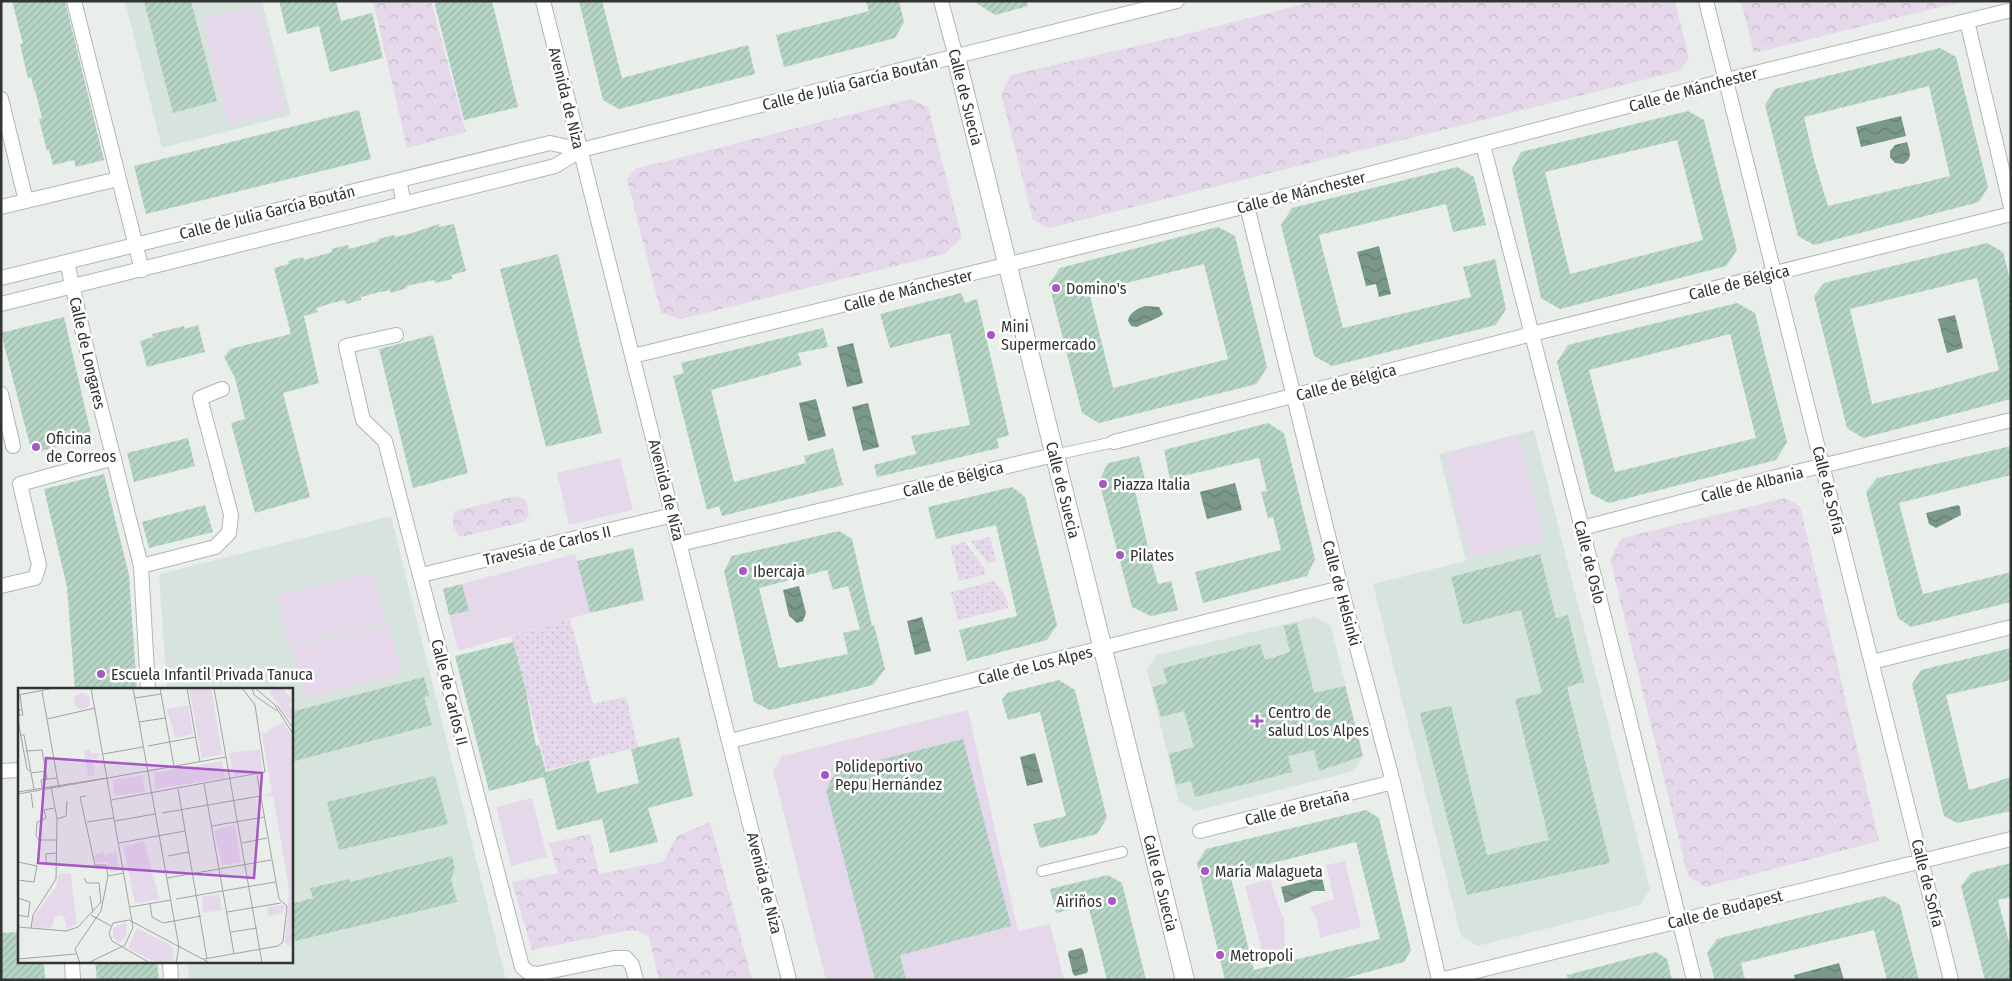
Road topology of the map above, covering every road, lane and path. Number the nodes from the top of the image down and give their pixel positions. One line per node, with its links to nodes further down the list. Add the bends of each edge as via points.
1 (74, 1): 14 (street)
2 (543, 1): 13 (street, Avenida de Niza)
3 (941, 1): 8 (street, Calle de Suecia)
4 (1177, 1): 8 (street, Calle de Julia García Boután)
5 (1706, 1): 9 (street, Calle de Sofía)
6 (2011, 10): 7 (street, Calle de Mánchester)
7 (1967, 21): 9 (street, Calle de Mánchester); 20 (street)
8 (956, 57): 13 (street, Calle de Julia García Boután); 24 (street, Calle de Suecia)
9 (1727, 80): 12 (street, Calle de Mánchester); 26 (street, Calle de Sofía)
10 (1, 98): 11 (street)
11 (4, 122): 16 (street)
12 (1483, 146): 18 (street, Calle de Mánchester); 30 (street, Calle de Oslo)
13 (581, 150): 15 (street, Calle de Julia García Boután, via 550,143); 17 (street, Calle de Julia García Boután, via 555,166); 32 (street, Avenida de Niza)
14 (118, 179): 16 (street); 22 (street)
15 (399, 180): 17 (street); 22 (street, Calle de Julia García Boután)
16 (26, 201): 19 (street)
17 (404, 204): 25 (street, Calle de Julia García Boután)
18 (1248, 206): 24 (street, Calle de Mánchester); 35 (street, Calle de Helsinki)
19 (1, 207)
20 (2011, 207)
21 (2011, 214): 26 (street, Calle de Bélgica)
22 (135, 246): 23 (street, Calle de Julia García Boután); 25 (street)
23 (67, 262): 27 (street, Calle de Julia García Boután); 28 (street)
24 (1007, 265): 32 (street, Calle de Mánchester); 39 (street, Calle de Suecia)
25 (142, 270): 28 (street, Calle de Julia García Boután)
26 (1775, 273): 30 (street, Calle de Bélgica); 41 (street, Calle de Sofía)
27 (1, 278)
28 (72, 286): 29 (street, Calle de Julia García Boután); 40 (street, Calle de Longares)
29 (1, 304)
30 (1532, 334): 35 (street, Calle de Bélgica); 43 (street, Calle de Oslo)
31 (396, 335): 46 (street, Calle de Carlos II, via 346,346 363,420 384,440)
32 (633, 356): 42 (street, Avenida de Niza)
33 (222, 389): 45 (street, via 200,398 231,515 228,533 215,548)
34 (1, 394): 38 (street)
35 (1294, 396): 37 (street, Calle de Bélgica); 48 (street, Calle de Helsinki)
36 (2011, 420): 41 (street, Calle de Albania)
37 (1114, 442): 39 (street, Calle de Bélgica)
38 (14, 446)
39 (1054, 455): 44 (street, Calle de Bélgica); 50 (street, Calle de Suecia)
40 (114, 458): 45 (street, Calle de Longares); 47 (street, via 20,484 39,565 35,578)
41 (1824, 466): 43 (street, Calle de Albania); 51 (street, Calle de Sofía)
42 (672, 516): 44 (street, Avenida de Niza); 46 (street, Travesía de Carlos II)
43 (1582, 528): 62 (street, Calle de Oslo)
44 (680, 544): 53 (street, Avenida de Niza)
45 (141, 566): 52 (street, Calle de Longares)
46 (421, 576): 67 (street, Calle de Carlos II, via 522,967 537,974 626,958 632,965)
47 (1, 586)
48 (1340, 588): 50 (street, Calle de Los Alpes); 56 (street, Calle de Helsinki)
49 (2011, 627): 51 (street)
50 (1102, 649): 53 (street, Calle de Los Alpes); 69 (street, Calle de Suecia)
51 (1872, 662): 60 (street, Calle de Sofía)
52 (148, 688)
53 (730, 741): 68 (street, Avenida de Niza)
54 (18, 770): 55 (street)
55 (1, 771)
56 (1393, 782): 57 (street, Calle de Bretaña); 70 (street, Calle de Helsinki)
57 (1200, 831)
58 (2011, 839): 60 (street, Calle de Budapest)
59 (1122, 852): 61 (street)
60 (1922, 861): 62 (street, Calle de Budapest); 72 (street, Calle de Sofía)
61 (1042, 871)
62 (1680, 920): 70 (street, Calle de Budapest); 71 (street, Calle de Oslo)
63 (72, 964): 65 (street)
64 (170, 964): 66 (street)
65 (73, 980)
66 (172, 980)
67 (636, 980)
68 (789, 980)
69 (1185, 980)
70 (1439, 980)
71 (1694, 980)
72 (1951, 980)

